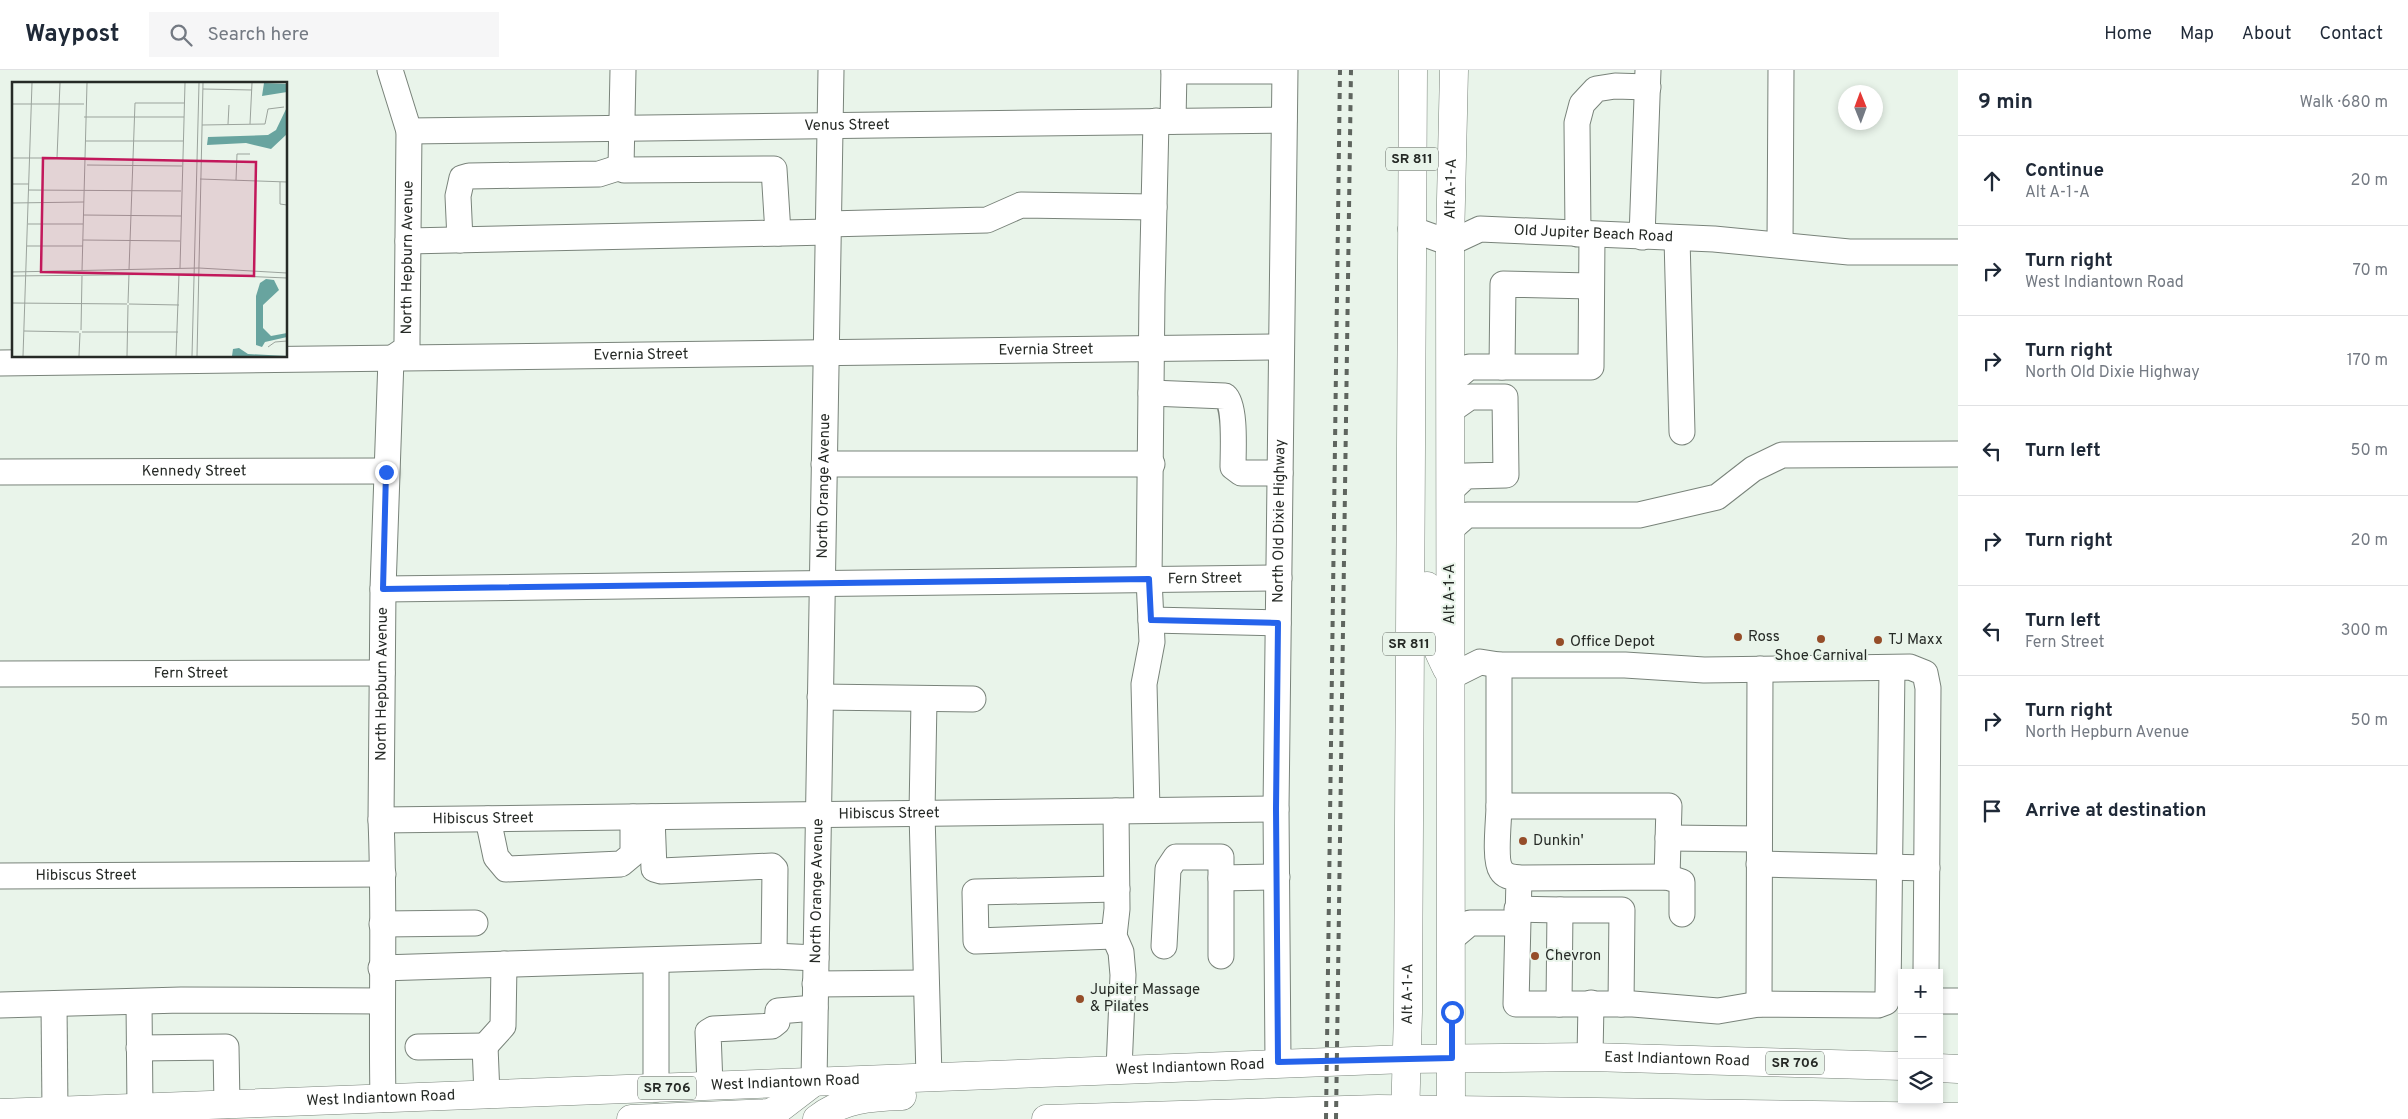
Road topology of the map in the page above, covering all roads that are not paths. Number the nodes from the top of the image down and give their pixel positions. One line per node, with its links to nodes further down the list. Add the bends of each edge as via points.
1 (390, 70): 14 (street, North Hepburn Avenue)
2 (623, 70): 13 (street)
3 (831, 70): 12 (street, North Orange Avenue)
4 (1284, 70): 8 (street); 10 (street, North Old Dixie Highway)
5 (1413, 70): 18 (main road, Alt A-1-A / SR 811)
6 (1454, 70): 25 (main road, Alt A-1-A / SR 811)
7 (1781, 70): 26 (street)
8 (1174, 71): 11 (street)
9 (1648, 79): 20 (street, via 1596,89 1582,104 1577,123); 21 (street)
10 (1284, 120): 11 (street, Venus Street); 29 (street, North Old Dixie Highway)
11 (1165, 121): 12 (street, Venus Street); 16 (street)
12 (830, 126): 13 (street, Venus Street); 17 (street, North Orange Avenue)
13 (623, 128): 14 (street, Venus Street); 15 (street)
14 (409, 131): 24 (street, North Hepburn Avenue)
15 (621, 168): 19 (street, via 774,169); 23 (street, via 600,174 462,178 458,196)
16 (1154, 207): 17 (street, via 1021,205 988,220); 30 (street)
17 (828, 228): 19 (street); 31 (street, North Orange Avenue)
18 (1412, 229): 25 (street); 44 (main road, Alt A-1-A / SR 811)
19 (778, 233): 23 (street)
20 (1585, 235): 21 (street, Old Jupiter Beach Road); 25 (street, Old Jupiter Beach Road, via 1480,230); 28 (street)
21 (1642, 237): 22 (street, Old Jupiter Beach Road)
22 (1677, 238): 26 (street, Old Jupiter Beach Road); 38 (street)
23 (460, 240): 24 (street)
24 (408, 241): 32 (street, North Hepburn Avenue, via 407,348)
25 (1450, 243): 35 (main road, Alt A-1-A / SR 811)
26 (1780, 244): 27 (street, Old Jupiter Beach Road, via 1849,252)
27 (1958, 252)
28 (1591, 286): 34 (street, via 1590,367); 34 (street, via 1503,284)
29 (1281, 347): 30 (street, Evernia Street); 45 (street, North Old Dixie Highway)
30 (1151, 349): 31 (street, Evernia Street); 36 (street)
31 (826, 353): 32 (street, Evernia Street); 40 (street, North Orange Avenue)
32 (391, 358): 33 (street, Evernia Street); 43 (street, North Hepburn Avenue)
33 (0, 363)
34 (1502, 367): 35 (street, via 1469,367)
35 (1450, 383): 37 (main road, Alt A-1-A / SR 811)
36 (1151, 393): 41 (street); 45 (street, via 1226,396 1232,409 1236,470 1241,473)
37 (1450, 411): 46 (main road, Alt A-1-A / SR 811); 46 (street, via 1470,396 1505,397 1506,475 1466,476)
38 (1682, 432)
39 (1958, 454): 47 (street, via 1782,455 1753,469 1717,497 1684,505 1639,515 1467,515)
40 (824, 464): 41 (street); 50 (street, North Orange Avenue)
41 (1152, 464): 49 (street)
42 (0, 472): 43 (street, Kennedy Street)
43 (386, 472): 51 (street, North Hepburn Avenue)
44 (1410, 472): 59 (main road, via 1427,509 1427,619 1432,639); 116 (main road, Alt A-1-A / SR 811)
45 (1280, 473): 48 (street, North Old Dixie Highway)
46 (1450, 491): 47 (main road, Alt A-1-A / SR 811)
47 (1450, 530): 59 (main road, Alt A-1-A / SR 811)
48 (1279, 578): 49 (street, Fern Street); 53 (street, North Old Dixie Highway)
49 (1149, 579): 50 (street, Fern Street); 52 (street)
50 (822, 584): 51 (street, Fern Street); 60 (street, North Orange Avenue)
51 (383, 589): 57 (street, North Hepburn Avenue)
52 (1151, 620): 53 (street); 65 (street, via 1152,642 1144,684)
53 (1278, 623): 64 (street, North Old Dixie Highway)
54 (1499, 665): 56 (street); 59 (street, via 1480,662); 63 (street)
55 (1892, 668): 56 (street); 75 (street); 76 (street, via 1910,667 1925,673 1928,688)
56 (1760, 670): 73 (street)
57 (382, 673): 58 (street, Fern Street); 71 (street, North Hepburn Avenue)
58 (0, 674)
59 (1450, 677): 90 (main road, Alt A-1-A / SR 811)
60 (820, 697): 61 (street); 68 (street, North Orange Avenue)
61 (924, 700): 62 (street); 67 (street)
62 (973, 700)
63 (1499, 806): 72 (street, via 1669,806); 82 (street, via 1500,870 1508,877)
64 (1276, 809): 65 (street, Hibiscus Street); 79 (street, North Old Dixie Highway)
65 (1147, 810): 66 (street, Hibiscus Street)
66 (1116, 811): 67 (street, Hibiscus Street); 83 (street)
67 (922, 814): 68 (street, Hibiscus Street); 99 (street)
68 (818, 815): 69 (street, Hibiscus Street); 94 (street, North Orange Avenue)
69 (642, 817): 70 (street, Hibiscus Street); 70 (street, via 633,854 621,864 506,869 496,857); 92 (street, via 654,868 661,871 768,866 775,869)
70 (488, 819): 71 (street, Hibiscus Street)
71 (381, 820): 77 (street, North Hepburn Avenue)
72 (1668, 838): 73 (street); 80 (street)
73 (1759, 839): 74 (street)
74 (1759, 864): 75 (street); 109 (street)
75 (1890, 867): 76 (street); 109 (street, via 1886,1002 1878,1005)
76 (1927, 868): 98 (street)
77 (383, 874): 78 (street, Hibiscus Street); 88 (street, North Hepburn Avenue)
78 (0, 876)
79 (1277, 877): 81 (street); 117 (street, North Old Dixie Highway)
80 (1667, 877): 82 (street); 85 (street, via 1682,882)
81 (1221, 878): 91 (street, via 1221,857 1176,857 1168,868); 93 (street)
82 (1519, 878): 86 (street)
83 (1117, 889): 89 (street); 89 (street, via 975,892 976,941)
84 (1560, 910): 86 (street); 107 (street); 108 (street, via 1622,910)
85 (1682, 914)
86 (1517, 916): 90 (street, via 1470,924); 107 (street, via 1516,1004)
87 (475, 923): 88 (street)
88 (382, 924): 97 (street, North Hepburn Avenue)
89 (1114, 936): 120 (street, via 1122,952 1123,975)
90 (1451, 939): 115 (main road, Alt A-1-A / SR 811)
91 (1164, 946)
92 (774, 956): 94 (street); 95 (street)
93 (1221, 956)
94 (816, 958): 100 (street, North Orange Avenue)
95 (656, 960): 96 (street); 126 (street)
96 (504, 964): 97 (street); 111 (street, via 503,1026)
97 (382, 968): 101 (street, North Hepburn Avenue)
98 (1926, 969)
99 (926, 983): 100 (street); 123 (street)
100 (815, 996): 124 (street, North Orange Avenue); 125 (street, via 778,1011 777,1022 772,1026 713,1029 708,1032)
101 (382, 1001): 103 (street); 128 (street, North Hepburn Avenue)
102 (1943, 1001): 104 (street)
103 (139, 1002): 106 (street); 113 (street)
104 (1958, 1002)
105 (1591, 1003): 107 (street); 108 (street); 114 (street)
106 (54, 1004): 110 (street); 131 (street)
107 (1559, 1004)
108 (1621, 1004): 109 (street, via 1718,1011)
109 (1759, 1004)
110 (0, 1005)
111 (485, 1046): 112 (street); 127 (street)
112 (418, 1047)
113 (139, 1048): 129 (street, via 226,1046); 130 (street)
114 (1590, 1057): 115 (main road, East Indiantown Road / SR 706); 118 (main road, East Indiantown Road / SR 706)
115 (1452, 1058): 116 (main road, West Indiantown Road / SR 706); 135 (main road, Alt A-1-A / SR 811)
116 (1406, 1059): 117 (main road, West Indiantown Road / SR 706); 134 (main road, Alt A-1-A / SR 811)
117 (1278, 1062): 120 (main road, West Indiantown Road / SR 706)
118 (1898, 1066)
119 (1943, 1068): 121 (main road)
120 (1119, 1069): 122 (main road, West Indiantown Road / SR 706)
121 (1958, 1069)
122 (1063, 1071): 123 (main road, West Indiantown Road / SR 706); 141 (main road, via 1038,1087 1004,1092 877,1097 848,1102 828,1110)
123 (929, 1077): 124 (main road, West Indiantown Road / SR 706)
124 (814, 1082): 125 (main road, West Indiantown Road / SR 706); 140 (main road, via 769,1113)
125 (710, 1086): 126 (main road, West Indiantown Road / SR 706)
126 (656, 1089): 127 (main road, West Indiantown Road / SR 706)
127 (487, 1096): 128 (main road, West Indiantown Road / SR 706)
128 (384, 1100): 129 (main road, West Indiantown Road / SR 706)
129 (226, 1105): 130 (main road, West Indiantown Road / SR 706)
130 (140, 1108): 131 (main road, West Indiantown Road / SR 706)
131 (55, 1111): 133 (main road, West Indiantown Road / SR 706)
132 (1924, 1111): 137 (main road); 138 (main road)
133 (0, 1113)
134 (1405, 1114): 135 (main road); 136 (main road)
135 (1452, 1114): 137 (main road)
136 (1275, 1116): 139 (main road)
137 (1706, 1116)
138 (1958, 1117)
139 (1148, 1118): 142 (main road)
140 (631, 1119)
141 (817, 1119)
142 (1046, 1119)

